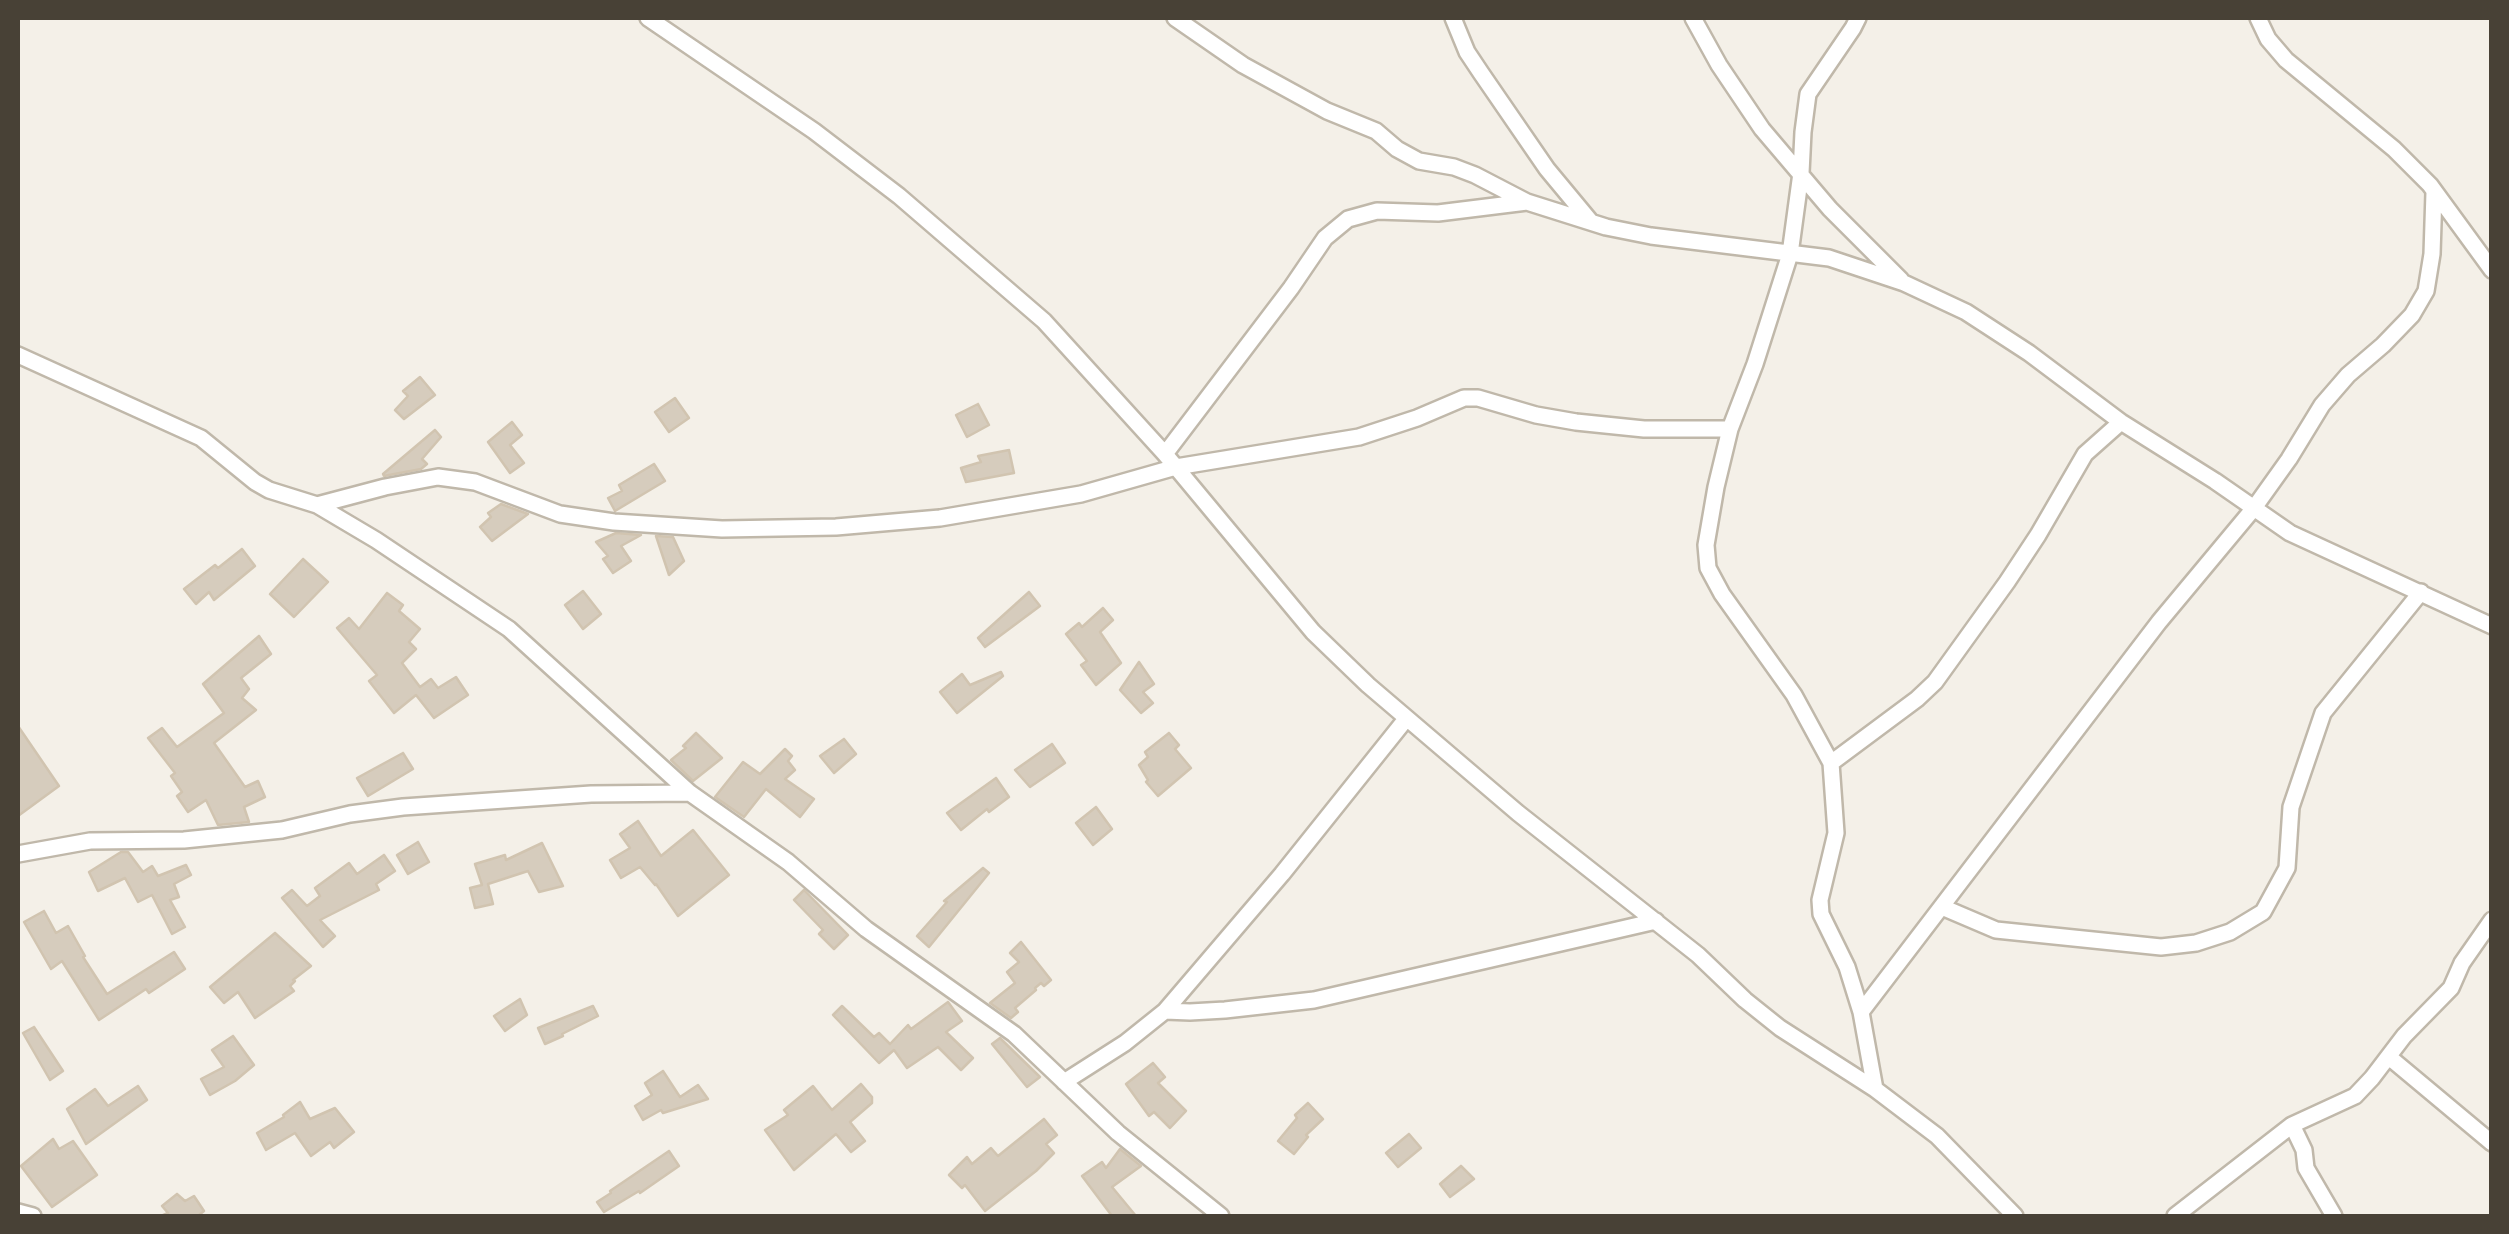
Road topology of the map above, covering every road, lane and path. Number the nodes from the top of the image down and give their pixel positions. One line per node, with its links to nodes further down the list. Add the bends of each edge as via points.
1 (648, 18): 17 (street, via 899,196 1044,321)
2 (1175, 18): 9 (street, via 1243,65 1376,131 1419,162 1454,167)
3 (1454, 18): 10 (street, via 1481,73)
4 (1694, 18): 7 (street, via 1762,129)
5 (1858, 18): 7 (street, via 1808,94)
6 (2258, 18): 8 (street, via 2286,60 2394,149)
7 (1802, 173): 11 (street); 13 (street)
8 (2434, 192): 12 (street); 19 (street, via 2426,290 2412,315 2322,405)
9 (1527, 202): 10 (street); 17 (street, via 1348,218 1325,238)
10 (1591, 222): 11 (street)
11 (1790, 254): 13 (street, via 1829,258); 16 (street)
12 (2492, 270)
13 (1904, 283): 15 (street, via 1966,312)
14 (18, 354): 18 (street, via 201,438 270,490)
15 (2121, 422): 19 (street); 23 (street, via 2084,454 2038,535 1935,682)
16 (1730, 429): 17 (street, via 1576,422 1464,398 1359,437); 23 (street, via 1706,545 1708,568)
17 (1171, 460): 18 (street, via 1080,494 940,518 836,527 614,522 560,514 476,482 438,477); 22 (street, via 1314,632)
18 (317, 505): 24 (street, via 508,630)
19 (2254, 508): 20 (street, via 2290,533); 26 (street)
20 (2421, 592): 21 (street); 26 (street, via 2322,713 2290,807 2287,868 2263,912 2230,932 2161,947 1996,930)
21 (2492, 626)
22 (1406, 720): 28 (street); 29 (street)
23 (1831, 763): 30 (street, via 1836,833 1821,914)
24 (690, 793): 25 (street, via 403,808 282,830 90,841); 32 (street, via 1014,1034)
25 (18, 854)
26 (1942, 908): 30 (street)
27 (2492, 920): 31 (street, via 2451,988)
28 (1656, 921): 29 (street, via 1314,1000); 33 (street, via 1780,1028)
29 (1165, 1010): 32 (street)
30 (1861, 1012): 33 (street)
31 (2388, 1057): 34 (street, via 2355,1096); 35 (street)
32 (1064, 1082): 38 (street)
33 (1875, 1089): 39 (street, via 1938,1136)
34 (2292, 1125): 40 (street); 41 (street, via 2306,1168)
35 (2492, 1143)
36 (18, 1212): 37 (street)
37 (32, 1216)
38 (1220, 1216)
39 (2015, 1216)
40 (2175, 1216)
41 (2334, 1216)

